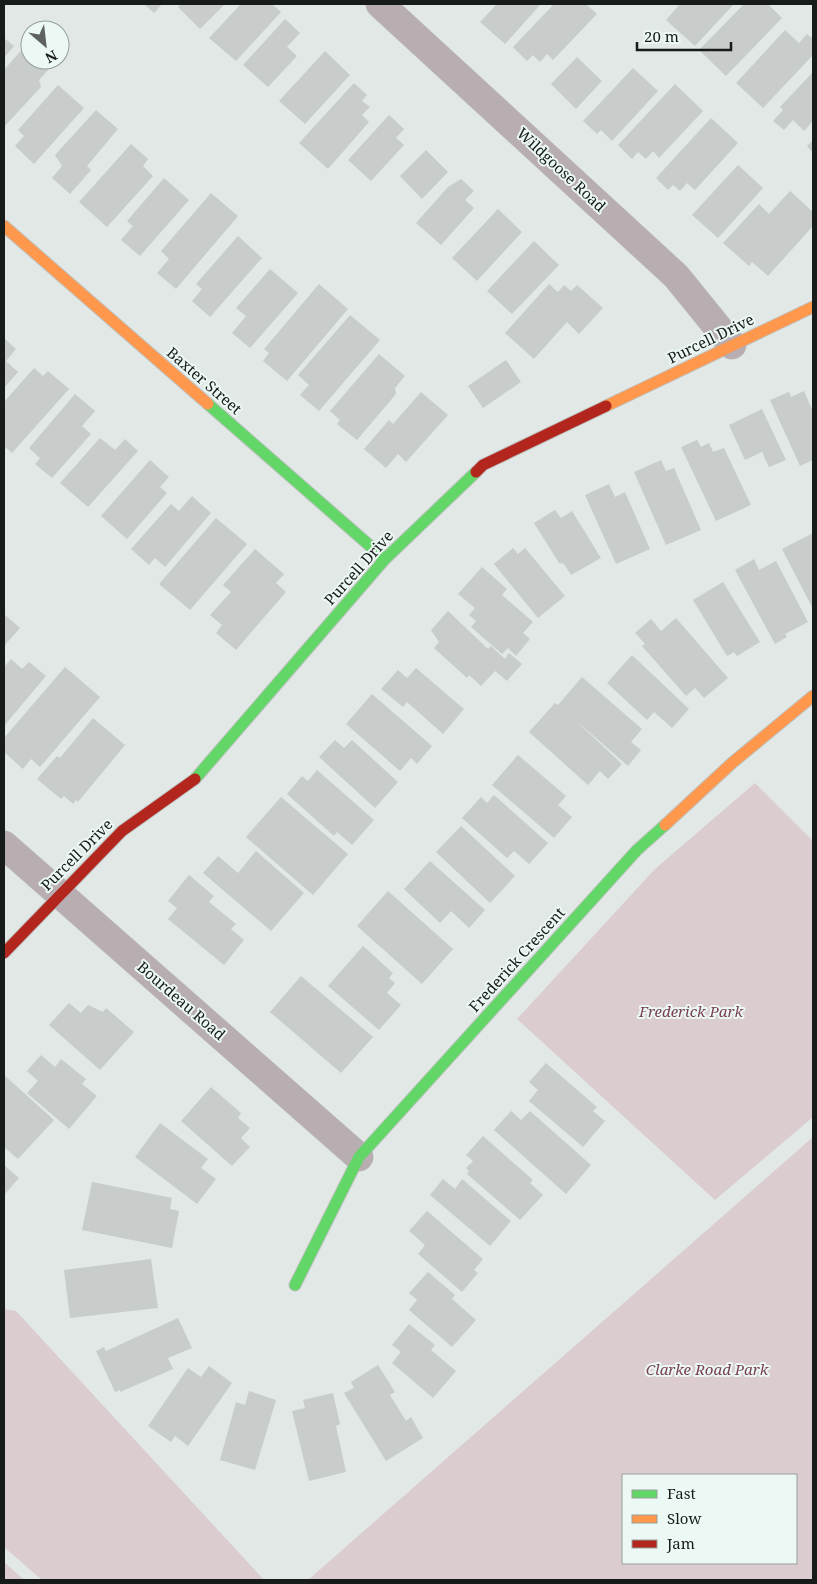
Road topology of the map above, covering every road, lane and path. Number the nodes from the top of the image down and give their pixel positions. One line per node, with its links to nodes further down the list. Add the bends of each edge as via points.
1 (380, 4): 4 (street, Wildgoose Road, via 676,276)
2 (4, 226): 5 (street, Baxter Street)
3 (813, 306): 4 (street, Purcell Drive)
4 (732, 345): 5 (street, Purcell Drive, via 483,464)
5 (385, 559): 8 (street, Purcell Drive, via 195,779 122,831)
6 (813, 696): 10 (street, Frederick Crescent, via 732,763 638,850)
7 (4, 845): 8 (street, Bourdeau Road)
8 (60, 894): 9 (street, Purcell Drive); 10 (street, Bourdeau Road)
9 (4, 953)
10 (359, 1157): 11 (street, Frederick Crescent)
11 (294, 1285)

